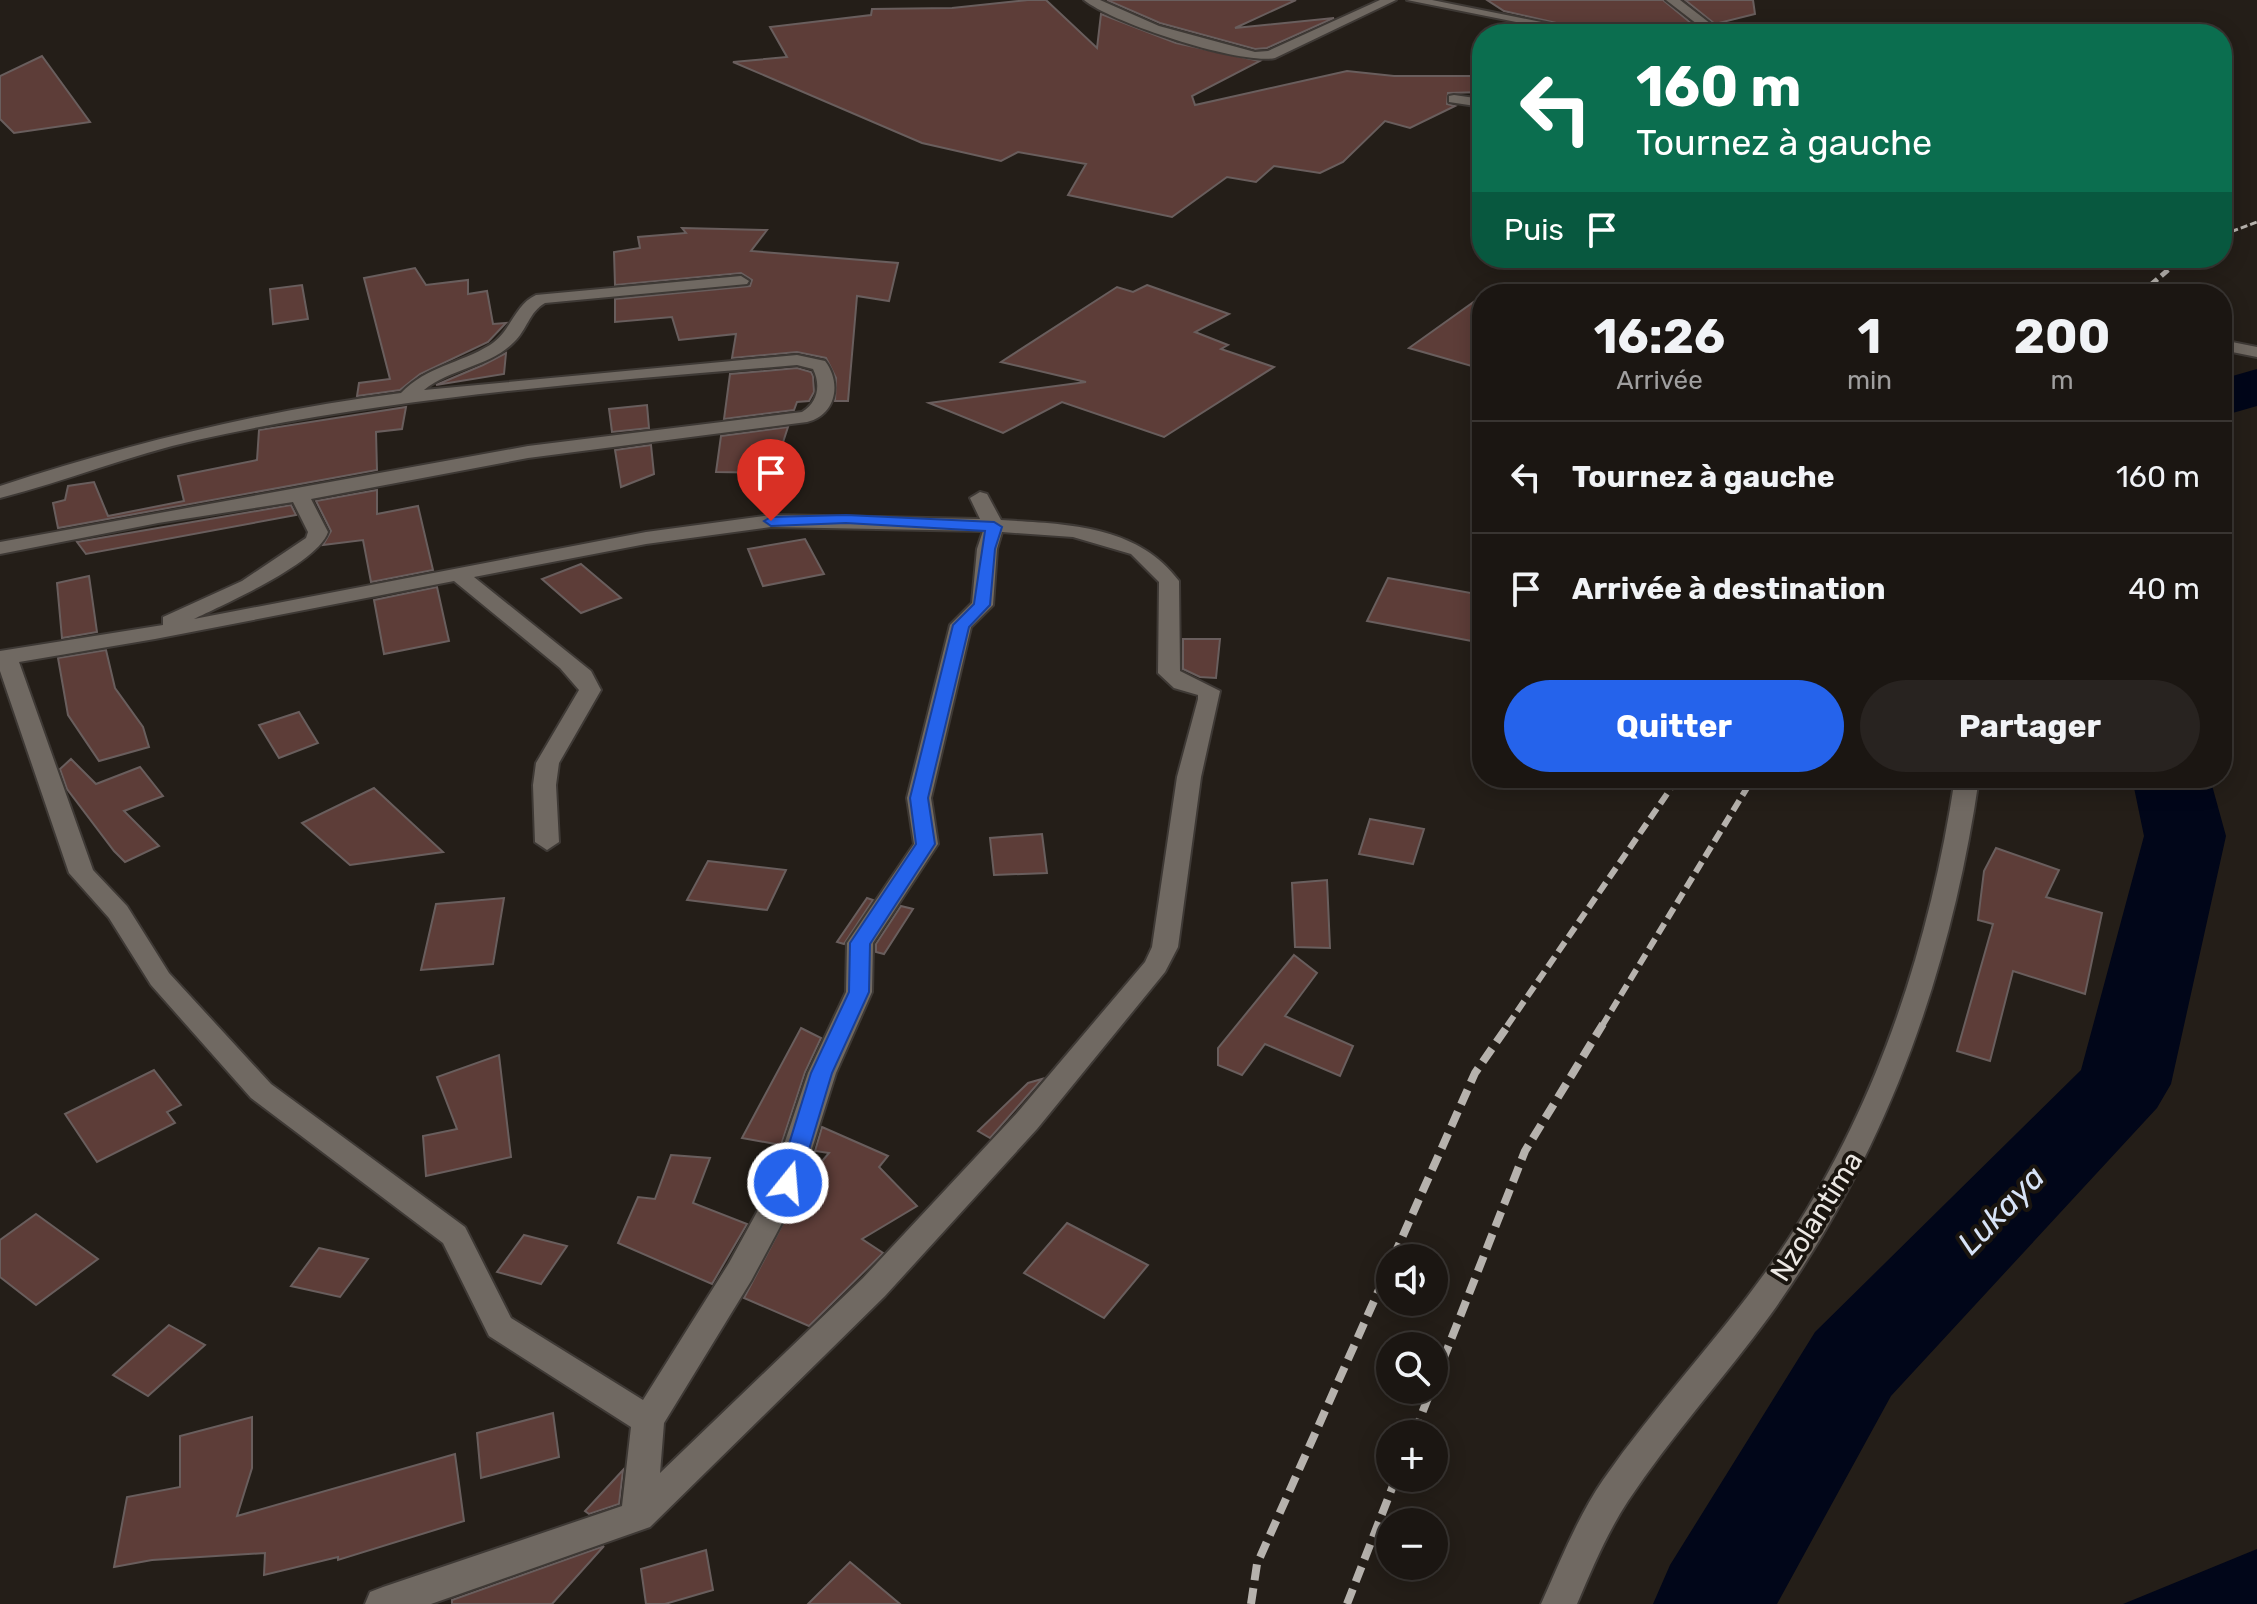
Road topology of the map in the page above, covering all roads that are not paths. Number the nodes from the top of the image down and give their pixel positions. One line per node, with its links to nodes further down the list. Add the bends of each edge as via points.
1 (1090, 0): 2 (street, via 1155,29 1255,56 1270,55)
2 (1390, 0)
3 (1413, 0): 5 (street)
4 (1672, 0): 6 (street)
5 (1541, 24)
6 (1704, 24)
7 (1454, 99): 8 (street)
8 (1472, 102)
9 (741, 281): 12 (street, via 542,298 524,310 509,339 427,377)
10 (2232, 347): 11 (street)
11 (2257, 352)
12 (408, 396): 13 (street, via 132,453); 14 (street, via 797,360 819,365 825,377 825,400 807,417 528,452)
13 (0, 492)
14 (300, 496): 17 (street); 19 (street, via 318,532 315,541 249,585 186,612)
15 (980, 498): 16 (street)
16 (994, 527): 18 (street, via 846,519 771,521 646,538); 23 (street, via 982,605 961,625 919,798 926,844 860,943 859,992 822,1073 783,1193); 24 (street, via 1075,531 1111,541 1138,550 1169,581 1169,673 1209,691 1209,699 1189,777 1162,956 1027,1121 874,1287)
17 (0, 548)
18 (457, 574): 19 (street); 22 (street, via 583,676 590,690 584,710 546,769)
19 (155, 633): 20 (street)
20 (3, 658): 23 (street, via 82,873 118,912 160,979 261,1091 454,1235 500,1327)
21 (1966, 788): 26 (street, Nzolantima, via 1960,841 1928,967 1878,1109 1763,1301 1616,1491 1586,1540)
22 (547, 842)
23 (648, 1421): 24 (street)
24 (638, 1516): 25 (street)
25 (383, 1604)
26 (1559, 1604)

